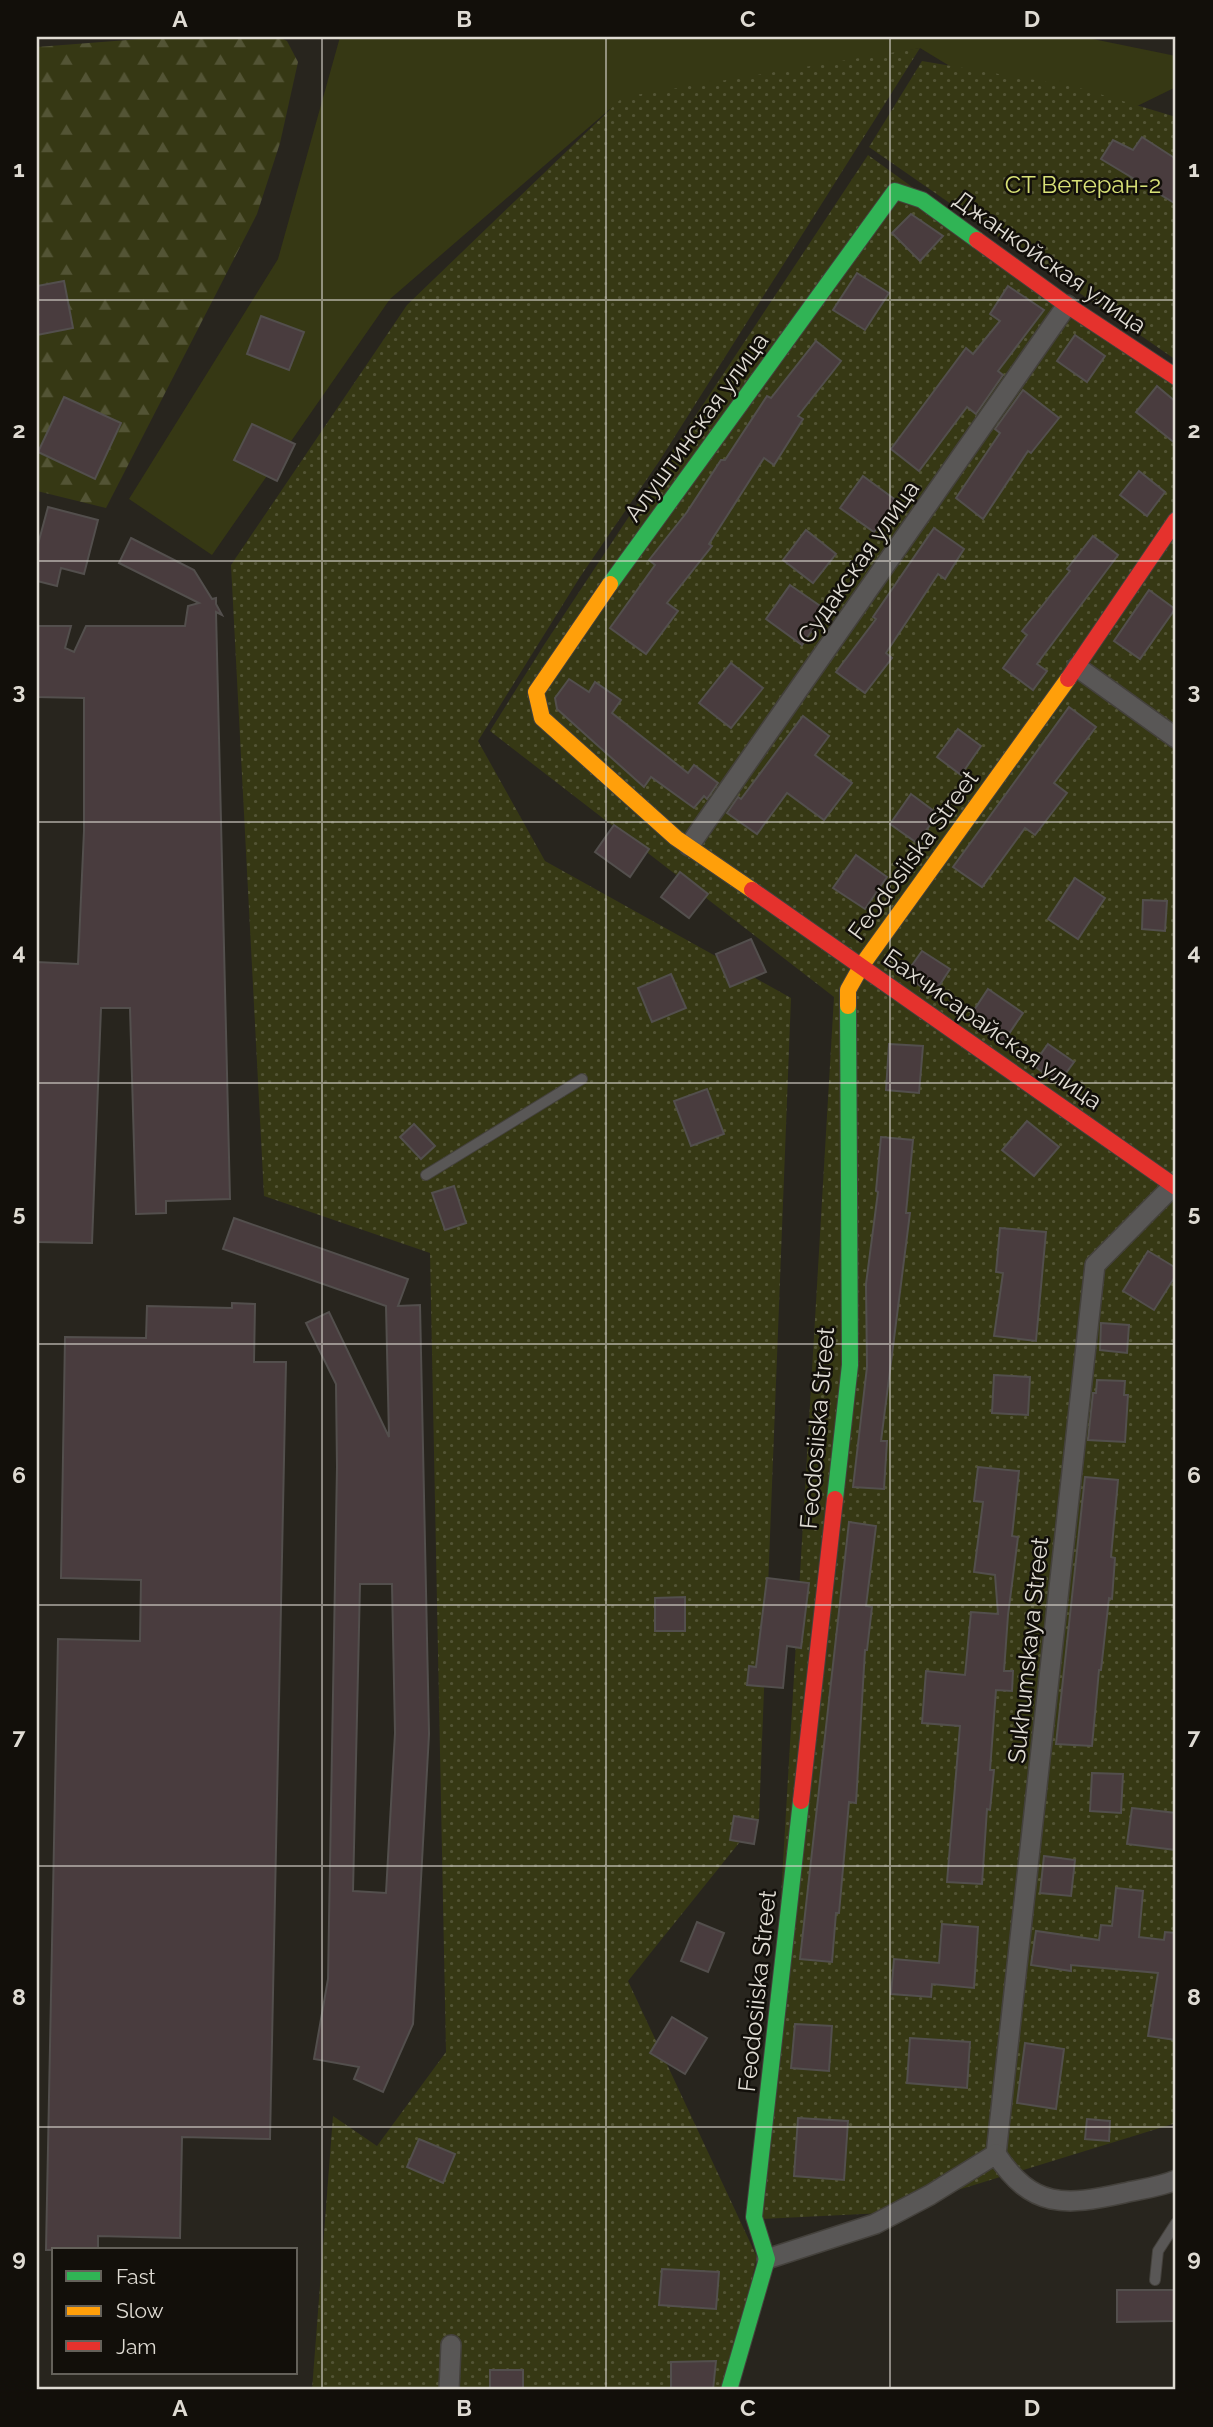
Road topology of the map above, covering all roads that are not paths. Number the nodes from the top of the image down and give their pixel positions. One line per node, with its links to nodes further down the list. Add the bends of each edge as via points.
1 (895, 191): 2 (street, Джанкойская улица, via 922,200); 6 (street, Алуштинская улица)
2 (1067, 305): 3 (street, Джанкойская улица); 8 (street, Судакская улица)
3 (1176, 377)
4 (1176, 520): 5 (street, Feodosiiska Street)
5 (1077, 667): 7 (street); 9 (street, Feodosiiska Street)
6 (536, 692): 8 (street, Бахчисарайская улица, via 542,718)
7 (1176, 738)
8 (689, 846): 9 (street, Бахчисарайская улица)
9 (862, 965): 12 (street, Бахчисарайская улица); 16 (street, Feodosiiska Street, via 848,990 850,1365 754,2217)
10 (582, 1079): 11 (lane)
11 (426, 1175)
12 (1176, 1185): 13 (street, Sukhumskaya Street, via 1096,1265)
13 (996, 2154): 14 (street, via 1009,2174 1027,2189 1059,2201 1094,2199); 16 (street, via 875,2224)
14 (1176, 2180)
15 (1176, 2223): 17 (lane, via 1158,2251)
16 (767, 2259): 20 (street)
17 (1155, 2280)
18 (451, 2345): 19 (street)
19 (449, 2390)
20 (729, 2390)

